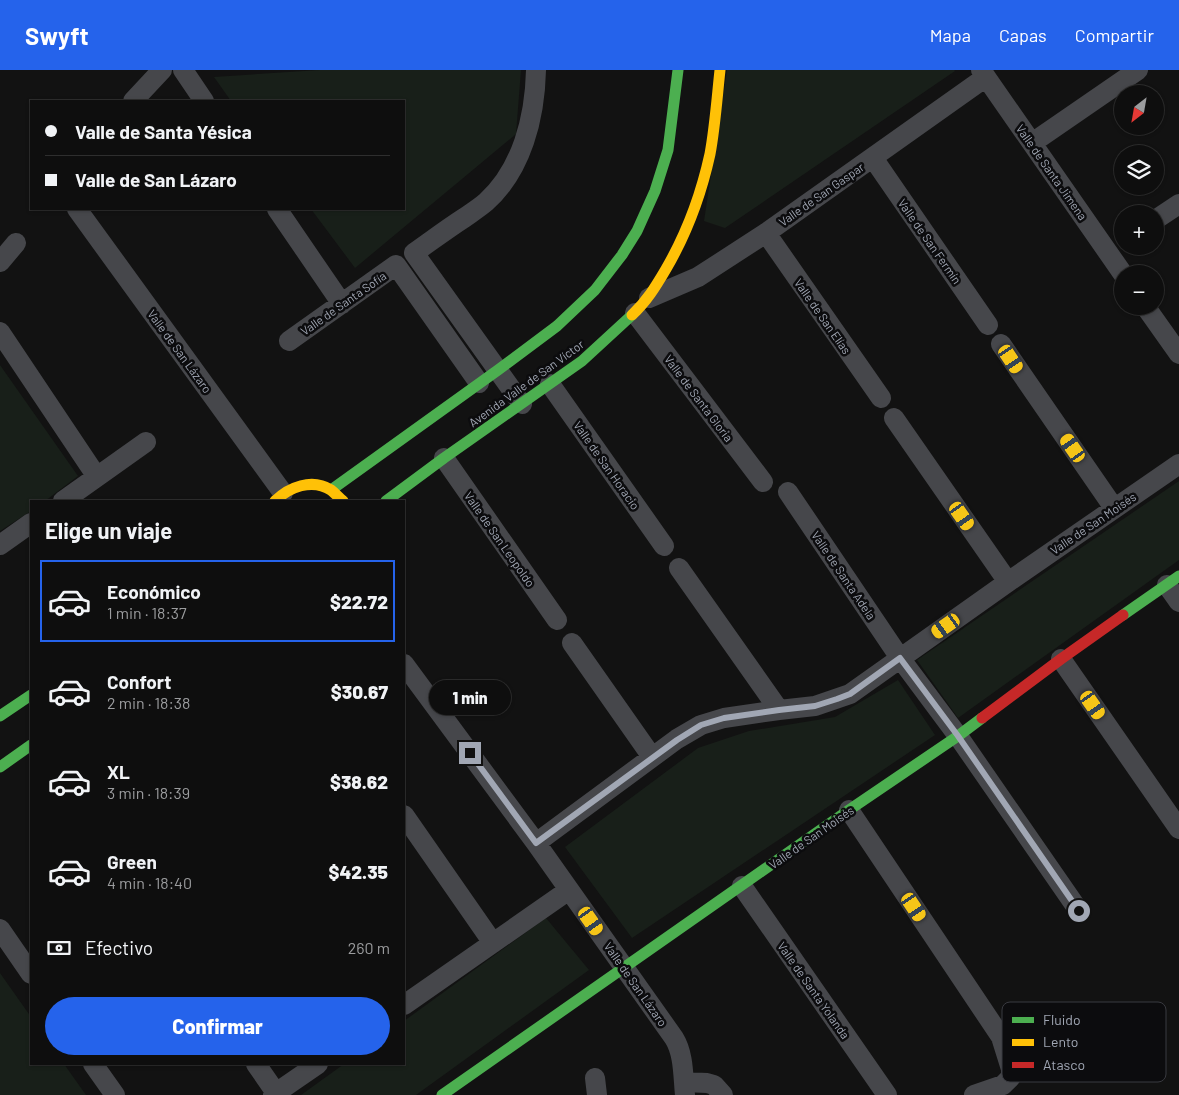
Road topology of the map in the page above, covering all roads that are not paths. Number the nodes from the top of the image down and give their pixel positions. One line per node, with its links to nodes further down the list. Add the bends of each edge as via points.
1 (162, 70): 8 (street)
2 (182, 70): 9 (street)
3 (536, 70): 28 (street, via 526,136 504,182 486,202 414,253)
4 (678, 70): 28 (street, via 668,150 655,191 637,231 595,290 557,326)
5 (720, 70): 21 (street, Avenida Valle de San Víctor, via 710,152 691,220 675,254)
6 (1138, 70): 10 (street)
7 (984, 74): 10 (street, Valle de Santa Jimena); 11 (street, Valle de San Gaspar)
8 (134, 100)
9 (203, 100)
10 (1032, 143): 18 (street, Valle de Santa Jimena)
11 (873, 158): 16 (street, Valle de San Gaspar); 23 (street, Valle de San Fermín)
12 (1179, 204): 15 (street)
13 (78, 210): 41 (street, Valle de San Lázaro)
14 (278, 210): 20 (street)
15 (1164, 214)
16 (766, 233): 21 (street, Valle de San Gaspar, via 698,277); 31 (street, Valle de San Elías)
17 (16, 243): 19 (street)
18 (1114, 246)
19 (0, 262)
20 (342, 304): 25 (street, Valle de Santa Sofía); 29 (street, Valle de Santa Sofía, via 396,266)
21 (642, 306): 30 (street, Avenida Valle de San Víctor, via 582,361); 38 (street, Valle de Santa Gloria)
22 (1151, 315): 27 (street)
23 (988, 325)
24 (0, 332): 37 (street)
25 (290, 341)
26 (1001, 344): 45 (street)
27 (1179, 354)
28 (498, 370): 29 (street); 32 (street)
29 (479, 383): 39 (street)
30 (550, 384): 32 (street, Avenida Valle de San Víctor); 48 (street, Valle de San Horacio)
31 (881, 398)
32 (522, 404): 35 (street, Avenida Valle de San Víctor)
33 (894, 418): 51 (street)
34 (146, 442): 37 (street)
35 (444, 458): 44 (street, Avenida Valle de San Víctor); 53 (street, Valle de San Leopoldo)
36 (1179, 464): 45 (street, Valle de San Moisés)
37 (97, 477): 42 (street)
38 (764, 482)
39 (331, 490): 41 (street, via 318,485 300,485); 43 (street)
40 (788, 492): 55 (street, Valle de Santa Adela)
41 (279, 497)
42 (64, 500)
43 (342, 500)
44 (387, 500)
45 (1114, 508): 51 (street, Valle de San Moisés)
46 (30, 524): 47 (street)
47 (0, 545)
48 (664, 546)
49 (679, 568): 59 (street)
50 (1173, 580): 52 (street); 56 (street, Valle de San Moisés)
51 (1008, 582): 55 (street, Valle de San Moisés)
52 (1179, 602)
53 (557, 620)
54 (572, 643): 63 (street)
55 (900, 658): 59 (street, Valle de San Moisés, via 850,694 815,706); 61 (street, Valle de Santa Adela)
56 (1061, 658): 61 (street, Valle de San Moisés); 67 (street)
57 (405, 665): 68 (street, Valle de San Lázaro)
58 (30, 696): 60 (street)
59 (779, 710): 63 (street, Valle de San Moisés, via 724,718 701,725)
60 (0, 716)
61 (958, 736): 65 (street, Valle de San Moisés); 71 (street, Valle de Santa Adela)
62 (30, 746): 64 (street)
63 (652, 757): 68 (street, Valle de San Moisés)
64 (0, 767)
65 (849, 810): 69 (street, Valle de San Moisés); 77 (street)
66 (405, 816): 73 (street)
67 (1179, 829)
68 (536, 843): 70 (street, Valle de San Lázaro)
69 (742, 886): 74 (street, Valle de San Moisés); 87 (street, Valle de Santa Yolanda)
70 (569, 890): 73 (street); 74 (street, Valle de San Lázaro)
71 (1079, 911)
72 (0, 929): 75 (street)
73 (493, 943): 76 (street)
74 (624, 967): 82 (street, Valle de San Lázaro, via 678,1045); 85 (street, Valle de San Moisés)
75 (30, 973)
76 (405, 1004)
77 (1002, 1043)
78 (94, 1065): 84 (street)
79 (257, 1065): 83 (street)
80 (317, 1065): 83 (street)
81 (1006, 1082): 88 (street)
82 (684, 1089): 86 (street, via 707,1083 714,1085)
83 (275, 1094)
84 (115, 1095)
85 (442, 1095)
86 (723, 1095)
87 (887, 1095)
88 (974, 1095)

